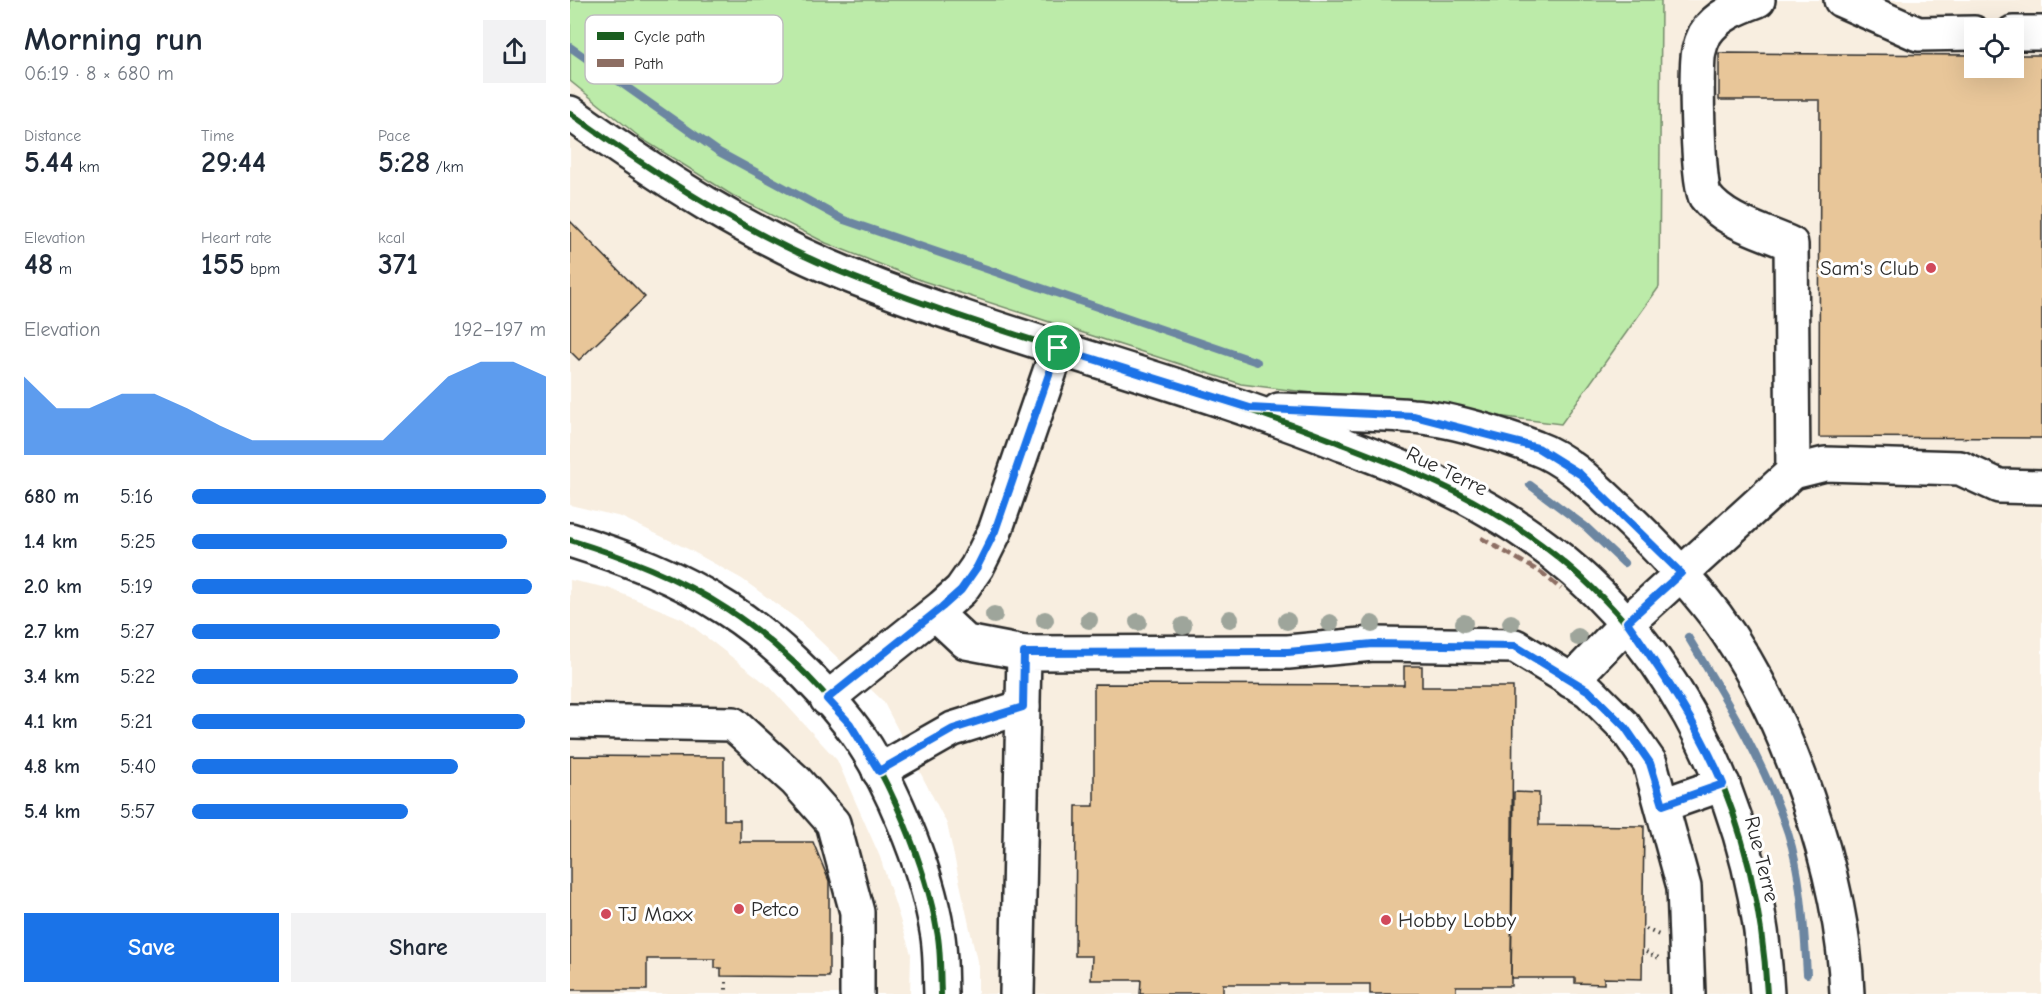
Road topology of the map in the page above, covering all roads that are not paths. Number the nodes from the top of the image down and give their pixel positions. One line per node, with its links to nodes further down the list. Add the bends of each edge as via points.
1 (1758, 0): 9 (street, via 1716,21 1698,52 1699,152 1703,193 1718,213 1791,244)
2 (1841, 0): 3 (street, via 1918,34)
3 (1964, 33)
4 (2024, 33): 5 (street)
5 (2042, 33)
6 (570, 113): 7 (street, via 681,190 777,243 853,277)
7 (1058, 348): 8 (street); 13 (street, via 987,548 961,590)
8 (1250, 408): 12 (street, Rue Terre, via 1414,416 1538,448 1580,474); 14 (street, Rue Terre, via 1417,473 1491,511 1599,592)
9 (1793, 472): 10 (street, via 1825,464 1960,468 1999,486); 12 (street)
10 (2042, 487)
11 (570, 540): 17 (street, via 624,556 729,610 788,658)
12 (1681, 573): 14 (street); 28 (street, Rue Terre, via 1717,618 1751,672 1804,790 1833,890 1846,963)
13 (935, 613): 15 (street, via 966,642); 17 (street)
14 (1627, 622): 16 (street); 21 (street, Rue Terre, via 1674,688)
15 (1024, 653): 16 (street, via 1288,652 1373,644 1515,646); 18 (street)
16 (1571, 681): 22 (street, via 1589,691 1625,727 1650,763)
17 (827, 699): 20 (street, via 850,724)
18 (1023, 707): 20 (street, via 953,729); 25 (street)
19 (570, 722): 23 (street, via 733,724 796,781 833,823 857,912)
20 (879, 771): 24 (street, via 925,883 937,930)
21 (1723, 784): 22 (street); 27 (street, Rue Terre, via 1755,888)
22 (1663, 805): 26 (street, via 1684,887)
23 (857, 994)
24 (941, 994)
25 (1017, 994)
26 (1688, 994)
27 (1767, 994)
28 (1847, 994)

